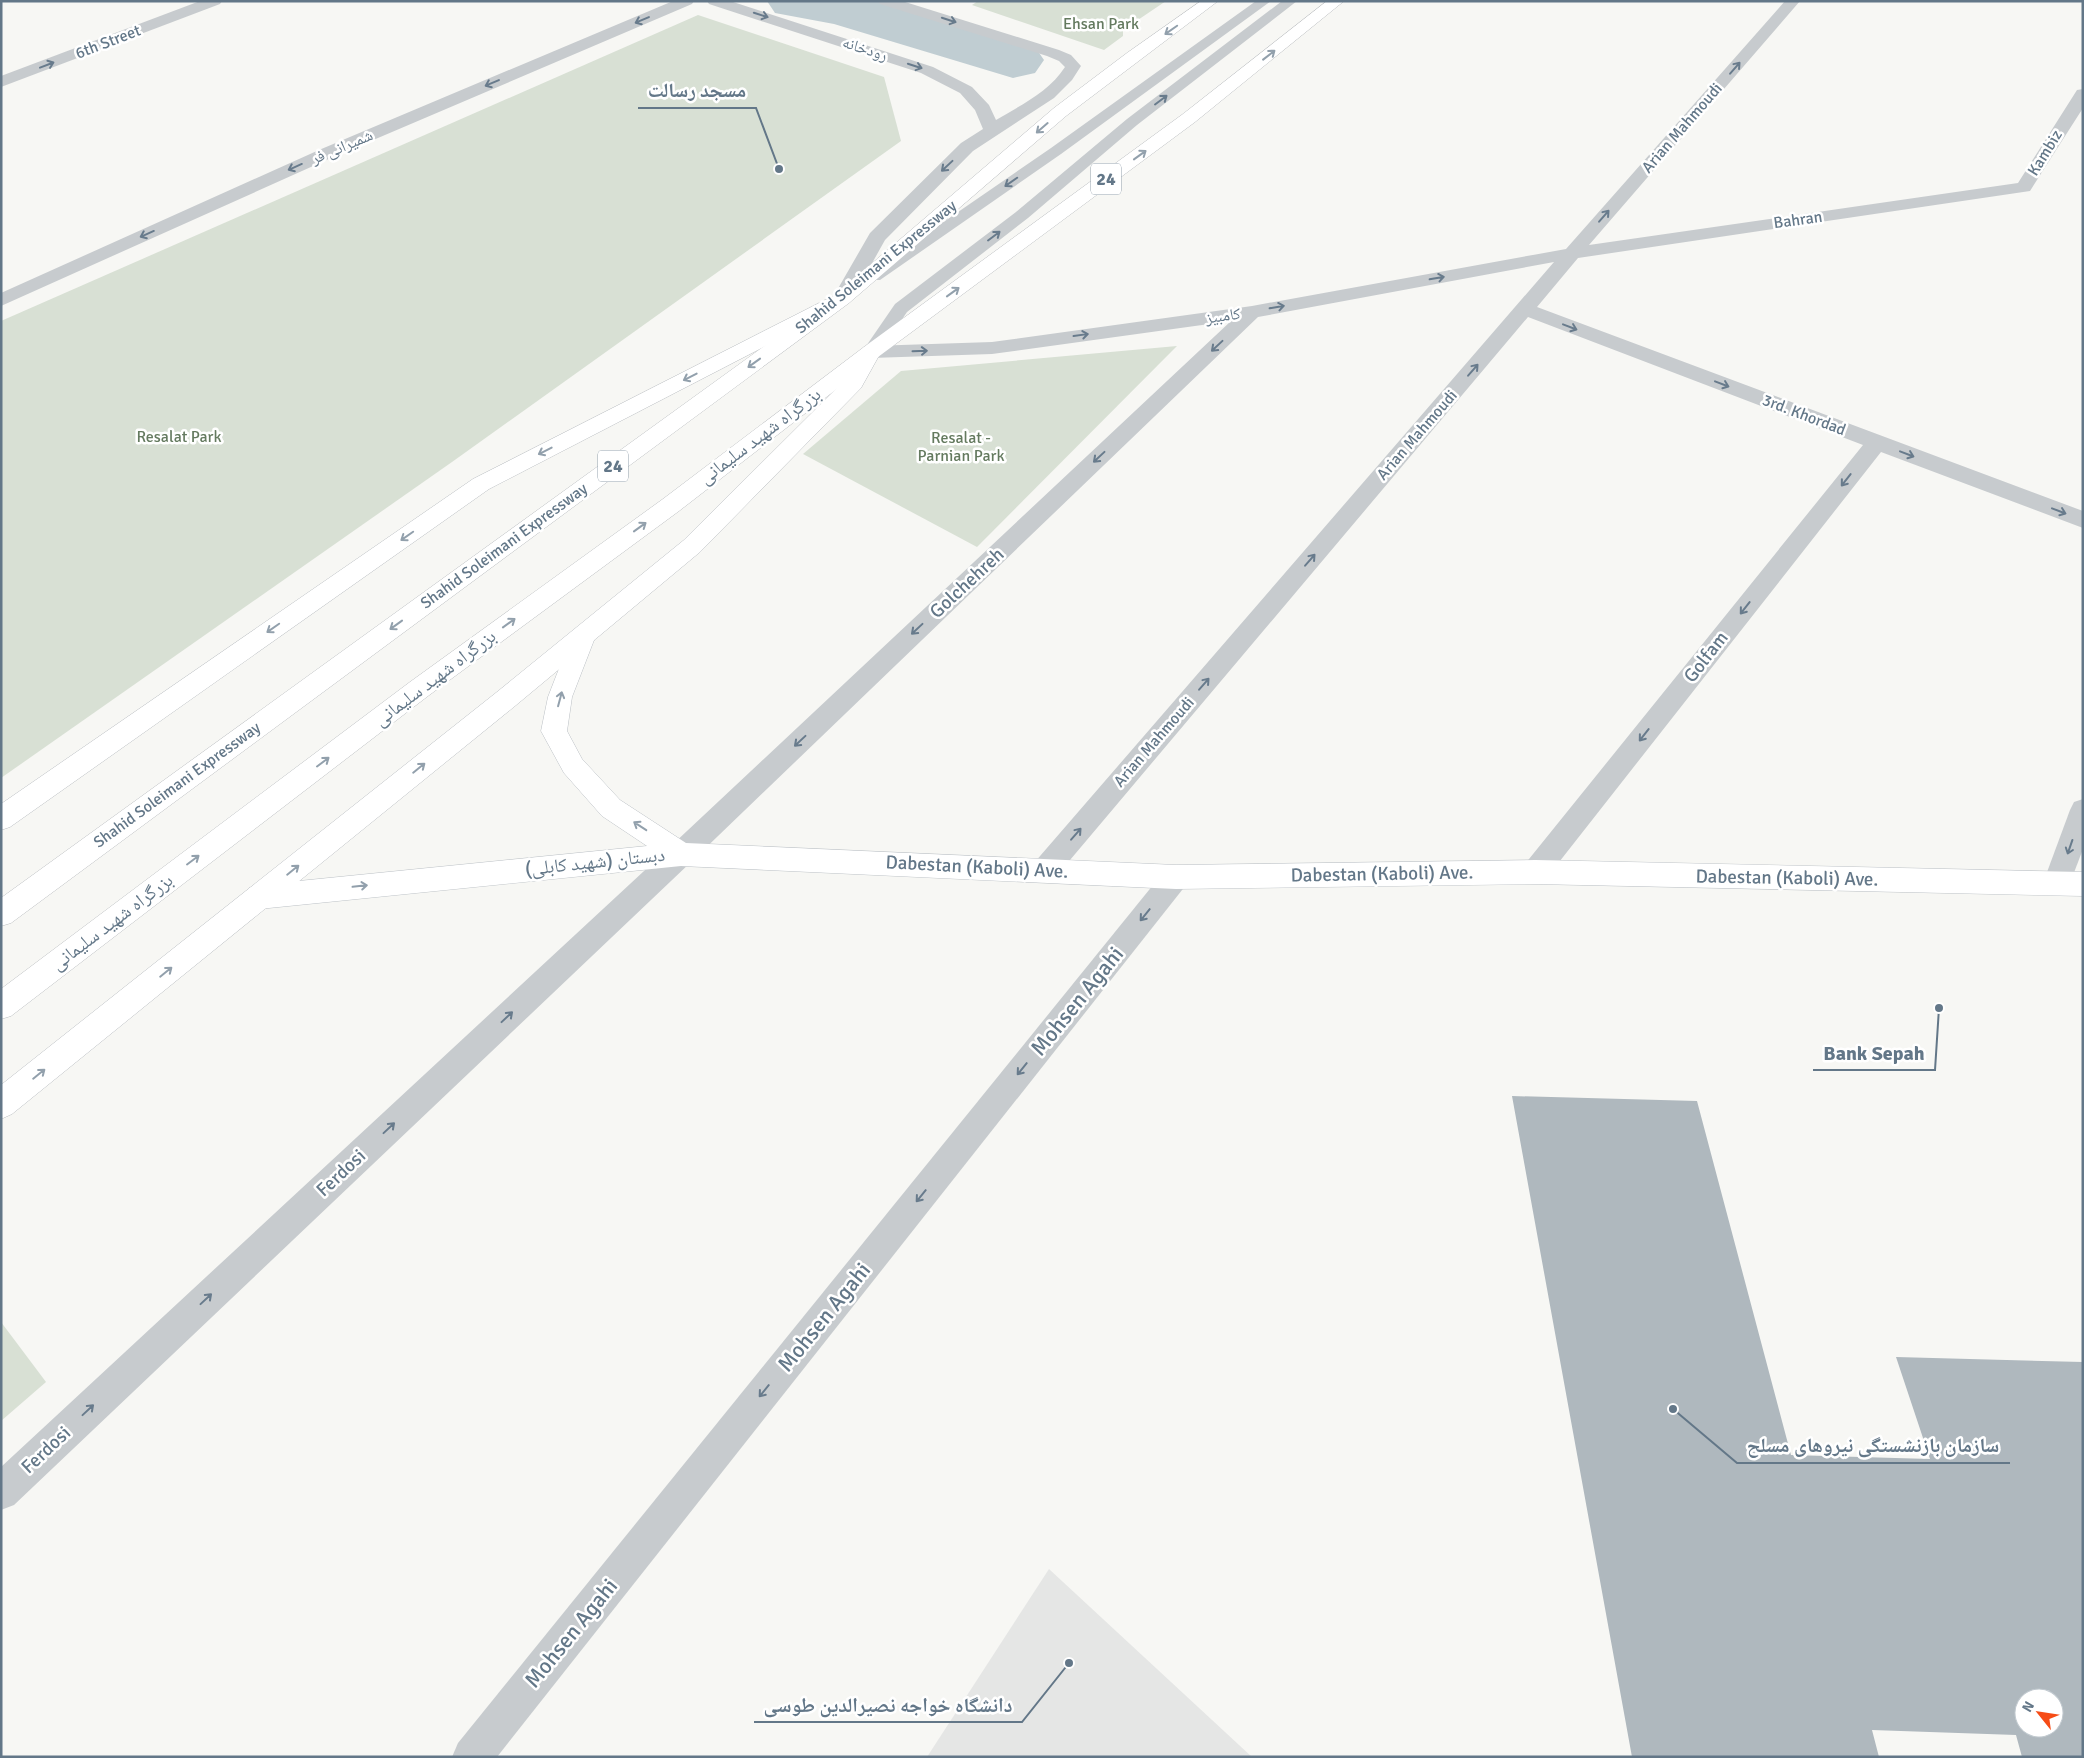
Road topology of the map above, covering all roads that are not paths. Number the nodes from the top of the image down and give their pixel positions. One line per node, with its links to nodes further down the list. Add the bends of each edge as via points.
1 (215, 1): 12 (street, 6th Street, one-way to 1)
2 (687, 1): 18 (street, شمیرانی فر, one-way to 18, via 325,154)
3 (714, 1): 14 (street, رودخانه, one-way to 14, via 927,70 966,90 983,109)
4 (886, 1): 11 (street)
5 (942, 1): 11 (street)
6 (1211, 1): 17 (main road, Shahid Soleimani Expressway / 24, one-way to 17, via 1060,112)
7 (1265, 1): 17 (lane, one-way to 17)
8 (1291, 1): 21 (lane, one-way to 8, via 901,308 1022,215 1132,122)
9 (1337, 1): 21 (main road, 24, one-way to 9, via 1189,118)
10 (1786, 3): 16 (street, Arian Mahmoudi, one-way to 10)
11 (924, 12): 14 (street, one-way to 14, via 1053,52 1073,66 1067,78 1054,90)
12 (1, 82)
13 (2083, 94): 15 (street, Kambiz)
14 (992, 130): 17 (street, one-way to 17, via 967,147 877,237)
15 (2024, 187): 16 (street, Bahran)
16 (1572, 253): 19 (street, Arian Mahmoudi); 20 (street, کامبیز, one-way to 16)
17 (842, 299): 26 (main road, one-way to 26, via 481,484); 33 (main road, Shahid Soleimani Expressway / 24, one-way to 33)
18 (1, 300)
19 (1525, 309): 22 (street, 3rd. Khordad, one-way to 22); 28 (street, Arian Mahmoudi, one-way to 19)
20 (1252, 312): 21 (street, کامبیز, one-way to 20, via 992,348); 27 (street, Golchehreh, one-way to 27)
21 (871, 352): 24 (main road, via 854,382 692,546); 34 (main road, بزرگراه شهید سلیمانی / 24, one-way to 21)
22 (1877, 442): 23 (street, 3rd. Khordad, one-way to 23); 29 (street, Golfam, one-way to 29)
23 (2083, 520)
24 (584, 635): 27 (main road, دبستان (شهید کابلی), one-way to 24, via 611,808 574,766 554,731 560,697); 32 (main road, one-way to 24)
25 (2083, 810): 31 (street, one-way to 31)
26 (1, 819)
27 (681, 854): 28 (main road, Dabestan (Kaboli) Ave.); 32 (main road, دبستان (شهید کابلی), one-way to 27); 36 (street, Ferdosi, one-way to 27)
28 (1044, 870): 30 (main road, Dabestan (Kaboli) Ave.)
29 (1535, 872): 30 (main road, Dabestan (Kaboli) Ave.); 31 (main road, Dabestan (Kaboli) Ave.)
30 (1176, 877): 37 (street, Mohsen Agahi, one-way to 37)
31 (2070, 884)
32 (259, 897): 35 (main road, one-way to 32)
33 (1, 914)
34 (1, 1006)
35 (1, 1104)
36 (1, 1492)
37 (472, 1757)

